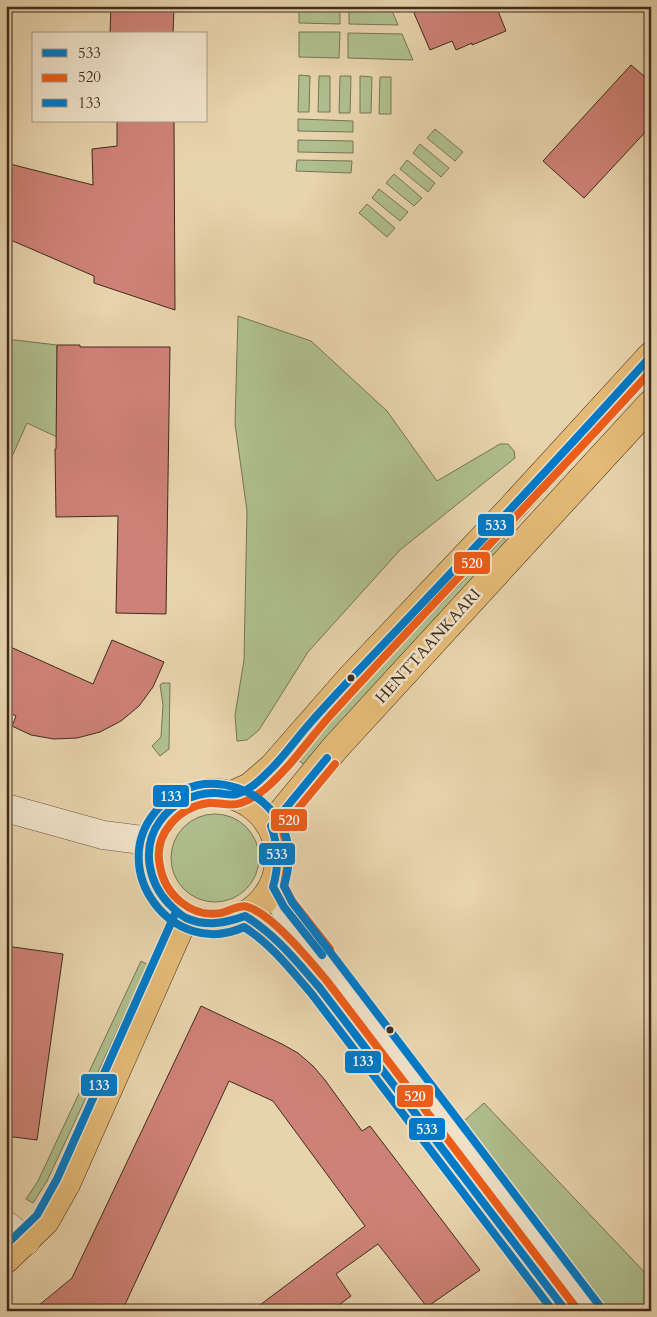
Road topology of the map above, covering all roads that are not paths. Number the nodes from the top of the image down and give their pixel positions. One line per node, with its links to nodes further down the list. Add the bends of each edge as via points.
1 (651, 356): 3 (main road, HENTTAANKAARI, via 350,679 273,767 250,788)
2 (651, 404): 5 (main road, HENTTAANKAARI, via 335,748)
3 (232, 795): 5 (main road, via 255,806); 6 (main road, via 214,793 182,800 158,824)
4 (6, 808): 6 (street, via 103,834)
5 (271, 826): 7 (main road, via 279,846 280,867)
6 (150, 841): 9 (main road, via 151,878 162,898)
7 (273, 887): 8 (main road, via 262,904); 12 (street, via 284,907)
8 (246, 916): 9 (main road, via 225,924); 11 (street, via 262,925 284,946 319,986)
9 (184, 918): 10 (main road, via 66,1184 45,1221)
10 (13, 1242)
11 (566, 1311)
12 (591, 1311)

